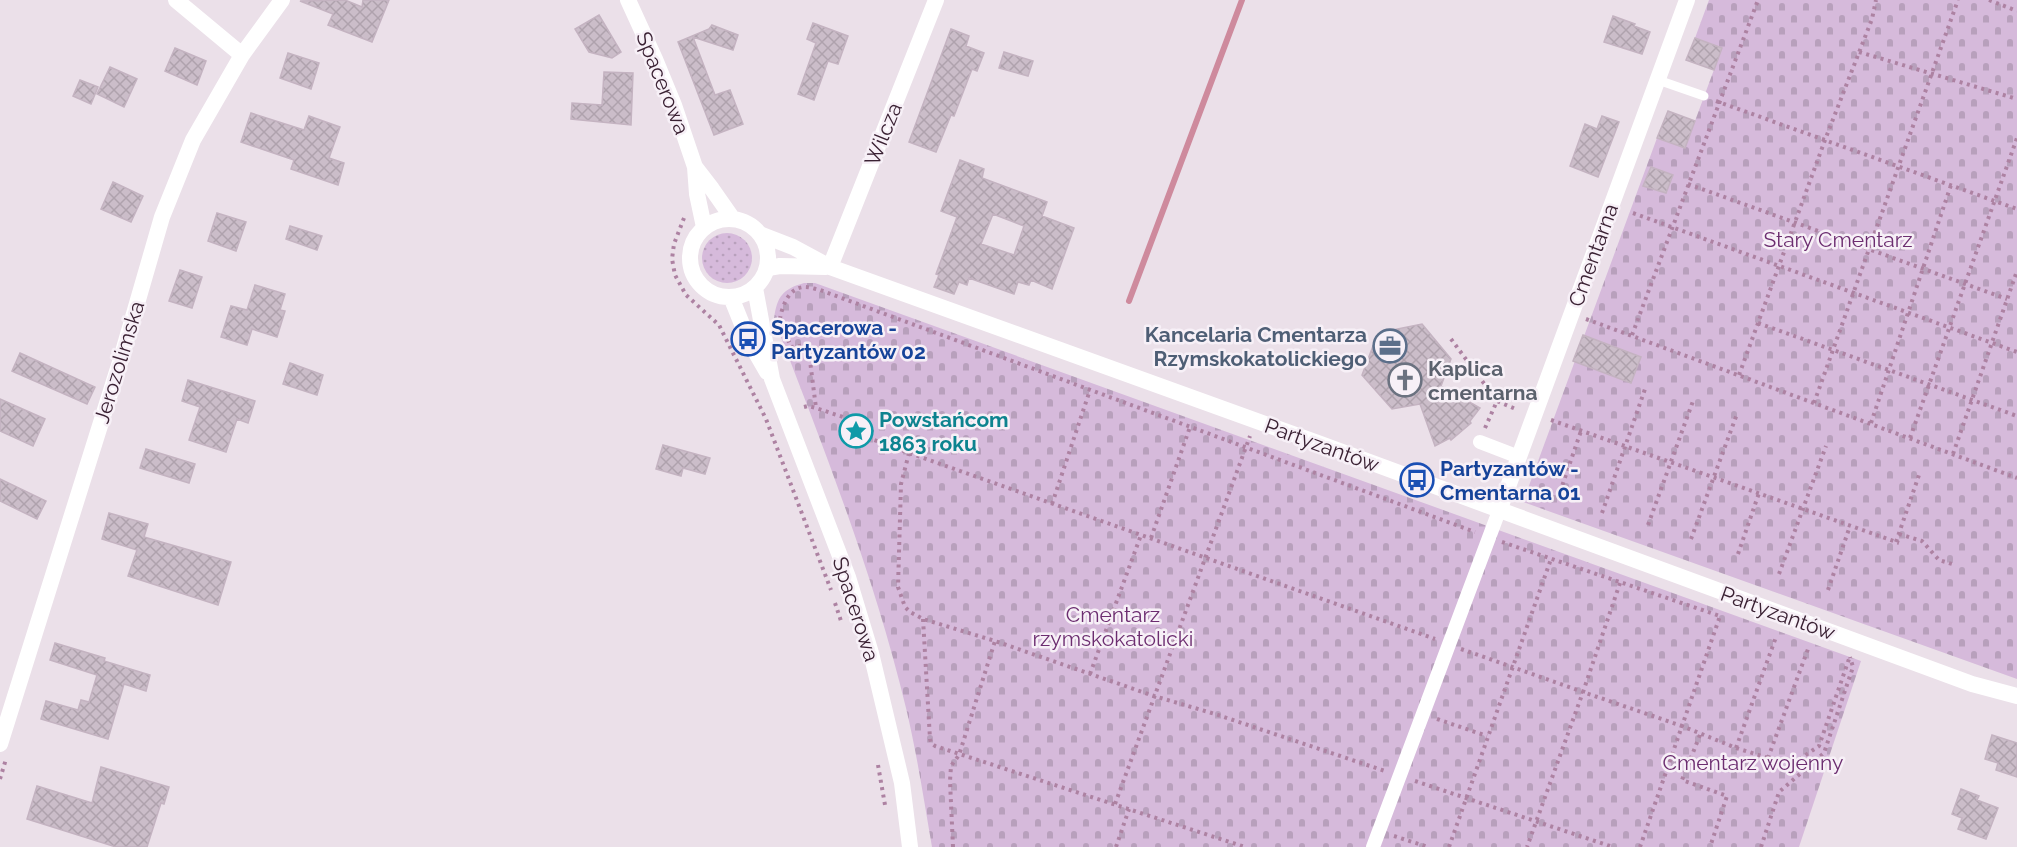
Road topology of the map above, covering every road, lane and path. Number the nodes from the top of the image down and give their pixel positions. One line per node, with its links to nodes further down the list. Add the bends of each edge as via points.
1 (176, 0): 12 (street)
2 (282, 0): 12 (street, Jerozolimska)
3 (628, 0): 20 (street, Spacerowa, via 674,105)
4 (936, 0): 35 (street, Wilcza)
5 (1687, 0): 14 (street, Cmentarna)
6 (1758, 0): 17 (path)
7 (1876, 0): 11 (path)
8 (1958, 0): 13 (path)
9 (1989, 0): 10 (path)
10 (2017, 11)
11 (1859, 52): 13 (path); 19 (path)
12 (242, 55): 119 (street, Jerozolimska, via 193,140 162,217)
13 (1932, 74): 16 (path); 21 (path)
14 (1658, 80): 15 (lane); 79 (street, Cmentarna)
15 (1704, 96): 17 (path)
16 (2017, 99)
17 (1718, 101): 19 (path); 22 (path)
18 (2017, 138): 24 (path)
19 (1825, 140): 21 (path); 29 (path)
20 (695, 167): 28 (street, Spacerowa); 31 (street, Spacerowa)
21 (1899, 167): 23 (path); 33 (path)
22 (1688, 184): 29 (path); 30 (path)
23 (1951, 185): 24 (path); 37 (path)
24 (1995, 201): 25 (path); 39 (path)
25 (2017, 209)
26 (1633, 213): 30 (path)
27 (685, 215): 105 (path, via 674,244 675,275 686,295 719,325 766,419)
28 (733, 219): 31 (street); 32 (street, via 744,221)
29 (1795, 223): 33 (path); 34 (path)
30 (1672, 226): 34 (path); 48 (path)
31 (704, 227): 42 (street, via 691,248 692,272 708,291)
32 (762, 235): 35 (street, Partyzantów); 36 (street, via 768,251)
33 (1869, 250): 37 (path); 41 (path)
34 (1779, 266): 41 (path); 46 (path)
35 (830, 267): 36 (street, Partyzantów); 88 (street, Partyzantów)
36 (768, 268): 40 (street)
37 (1923, 269): 39 (path); 44 (path)
38 (2017, 270): 43 (path)
39 (1965, 284): 43 (path); 47 (path)
40 (755, 288): 42 (street); 55 (street, Spacerowa)
41 (1854, 293): 44 (path); 51 (path)
42 (731, 297): 55 (street, Spacerowa, via 748,339)
43 (2007, 299): 50 (path)
44 (1908, 313): 47 (path); 53 (path)
45 (1585, 318): 48 (path)
46 (1758, 323): 51 (path); 54 (path)
47 (1949, 328): 50 (path); 56 (path)
48 (1632, 335): 54 (path)
49 (1451, 339): 60 (path)
50 (1992, 343): 52 (path); 59 (path)
51 (1833, 350): 53 (path); 62 (path)
52 (2017, 352)
53 (1889, 370): 56 (path); 69 (path)
54 (1739, 375): 62 (path)
55 (772, 379): 131 (street, Spacerowa, via 848,577 871,653 902,783)
56 (1929, 385): 59 (path); 73 (path)
57 (1645, 389): 74 (path)
58 (1090, 390): 64 (path, via 806,287 798,288 786,300 780,322 791,347 808,345); 70 (path); 86 (path)
59 (1972, 400): 67 (path); 78 (path)
60 (1497, 401): 65 (path); 72 (path)
61 (1693, 401): 80 (path)
62 (1814, 403): 69 (path)
63 (804, 407): 64 (path)
64 (816, 408): 77 (path, via 873,427 869,438)
65 (1521, 412)
66 (1737, 414): 82 (path)
67 (2017, 416)
68 (1547, 419): 71 (path)
69 (1871, 424): 73 (path)
70 (1190, 427): 76 (path); 95 (path)
71 (1581, 431): 74 (path); 84 (path)
72 (1482, 437): 79 (street)
73 (1910, 438): 78 (path)
74 (1625, 446): 80 (path); 89 (path)
75 (1826, 446): 87 (path)
76 (1246, 447): 94 (path); 98 (path)
77 (909, 453): 86 (path); 104 (path, via 901,484 898,587 905,606)
78 (1953, 454): 83 (path)
79 (1519, 457): 88 (street, Cmentarna)
80 (1670, 462): 82 (path); 90 (path)
81 (1919, 475): 92 (path)
82 (1714, 478): 85 (path); 96 (path)
83 (2017, 478)
84 (1560, 492)
85 (1759, 493): 87 (path); 97 (path)
86 (1052, 504): 93 (path)
87 (1802, 509): 91 (path); 101 (path)
88 (1499, 510): 94 (street); 114 (street, Partyzantów, via 1961,680)
89 (1602, 513)
90 (1648, 525)
91 (1850, 525): 92 (path, via 1897,542); 103 (path)
92 (1899, 534): 100 (path, via 1922,541 1939,560)
93 (1141, 535): 95 (path); 111 (path)
94 (1489, 537): 99 (path); 108 (street)
95 (1151, 538): 98 (path)
96 (1691, 539)
97 (1738, 554)
98 (1205, 558): 108 (path); 113 (path)
99 (1551, 559): 102 (path); 110 (path)
100 (1952, 564)
101 (1779, 574)
102 (1620, 583): 112 (path); 116 (path, via 1720,616)
103 (1828, 591)
104 (923, 619): 107 (path); 121 (path, via 931,743)
105 (843, 628)
106 (1776, 636): 120 (path)
107 (996, 640): 111 (path); 121 (path)
108 (1448, 644): 110 (path); 115 (street)
109 (1808, 649): 122 (path)
110 (1512, 666): 112 (path); 118 (path)
111 (1090, 674): 113 (path)
112 (1583, 692): 116 (path); 129 (path)
113 (1154, 696): 124 (path); 126 (path)
114 (2017, 696)
115 (1423, 713): 118 (path); 124 (street)
116 (1682, 726): 117 (path); 140 (path)
117 (1700, 735): 120 (path); 141 (path, via 1682,780 1727,796)
118 (1487, 736): 125 (path)
119 (0, 744)
120 (1736, 748): 122 (path)
121 (959, 755): 126 (path); 132 (path, via 951,766 950,781)
122 (1768, 758): 142 (path, via 1791,765 1819,746 1851,655 1853,667 1824,753 1779,792)
123 (876, 759): 128 (path)
124 (1400, 776): 125 (path); 130 (street)
125 (1466, 798): 129 (path); 137 (path)
126 (1115, 804): 127 (path)
127 (1129, 809): 133 (path); 134 (path)
128 (887, 815)
129 (1537, 822): 138 (path); 139 (path)
130 (1379, 832): 135 (street); 136 (path)
131 (910, 847)
132 (953, 847)
133 (1116, 847)
134 (1245, 847)
135 (1373, 847)
136 (1428, 847)
137 (1449, 847)
138 (1527, 847)
139 (1613, 847)
140 (1640, 847)
141 (1710, 847)
142 (1761, 847)

